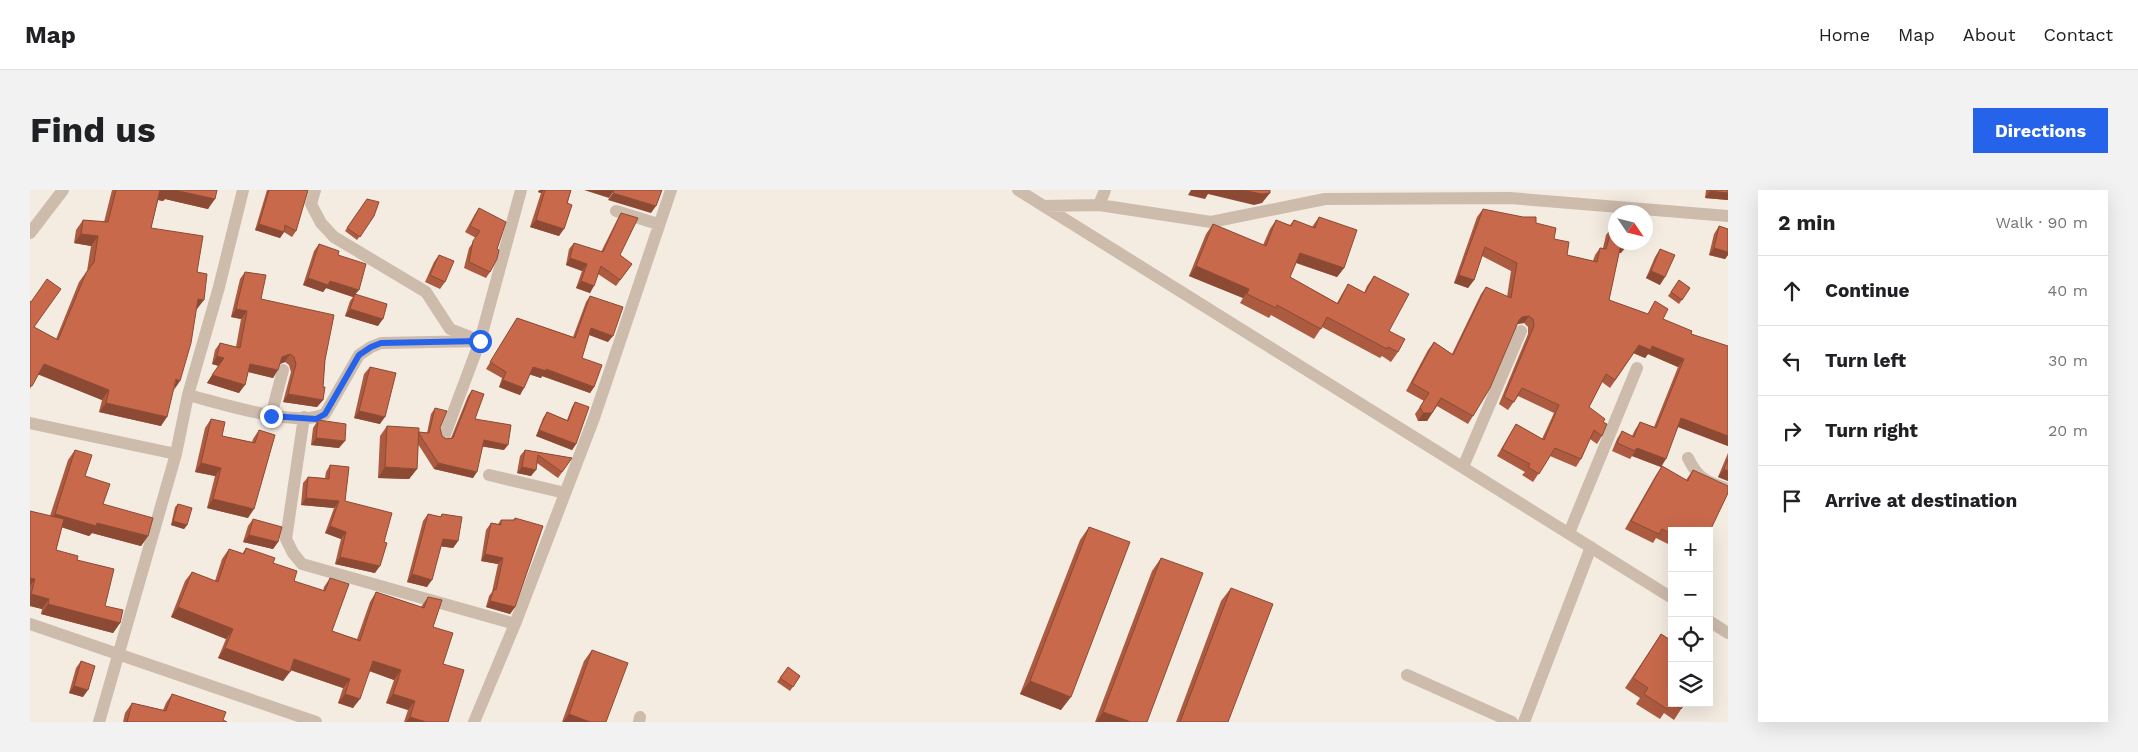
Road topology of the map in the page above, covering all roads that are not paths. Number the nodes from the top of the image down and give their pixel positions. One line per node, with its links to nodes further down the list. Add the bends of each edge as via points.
1 (62, 190): 15 (street)
2 (243, 190): 20 (street)
3 (315, 190): 17 (street, via 311,204 334,238 426,292 450,329)
4 (521, 190): 17 (street)
5 (671, 190): 14 (street)
6 (1018, 190): 11 (street)
7 (1105, 190): 10 (street)
8 (1327, 194): 9 (street); 10 (street, via 1212,222)
9 (1455, 194): 13 (street)
10 (1099, 205): 11 (street)
11 (1043, 206): 27 (street)
12 (616, 211): 14 (street)
13 (1728, 216)
14 (658, 224): 30 (street, via 628,319)
15 (30, 233)
16 (1521, 331): 27 (street)
17 (480, 341): 22 (street, via 381,343 371,347 359,355 325,414 316,419); 24 (street)
18 (1637, 368): 31 (street)
19 (283, 370): 21 (street)
20 (188, 395): 21 (street); 25 (street)
21 (271, 416): 22 (street)
22 (304, 417): 35 (street, via 286,540 302,564)
23 (30, 423): 25 (street)
24 (444, 437)
25 (176, 454): 38 (street)
26 (1688, 458): 29 (street, via 1695,472 1707,482)
27 (1463, 467): 31 (street)
28 (489, 476): 30 (street)
29 (1728, 489)
30 (565, 493): 35 (street)
31 (1569, 533): 32 (street)
32 (1591, 547): 33 (street); 44 (street)
33 (1668, 595)
34 (30, 624): 38 (street)
35 (515, 624): 42 (street)
36 (1713, 624): 37 (street)
37 (1728, 633)
38 (118, 654): 40 (street); 41 (street)
39 (1407, 675): 43 (street)
40 (99, 722)
41 (316, 722)
42 (474, 722)
43 (1512, 722)
44 (1524, 722)

